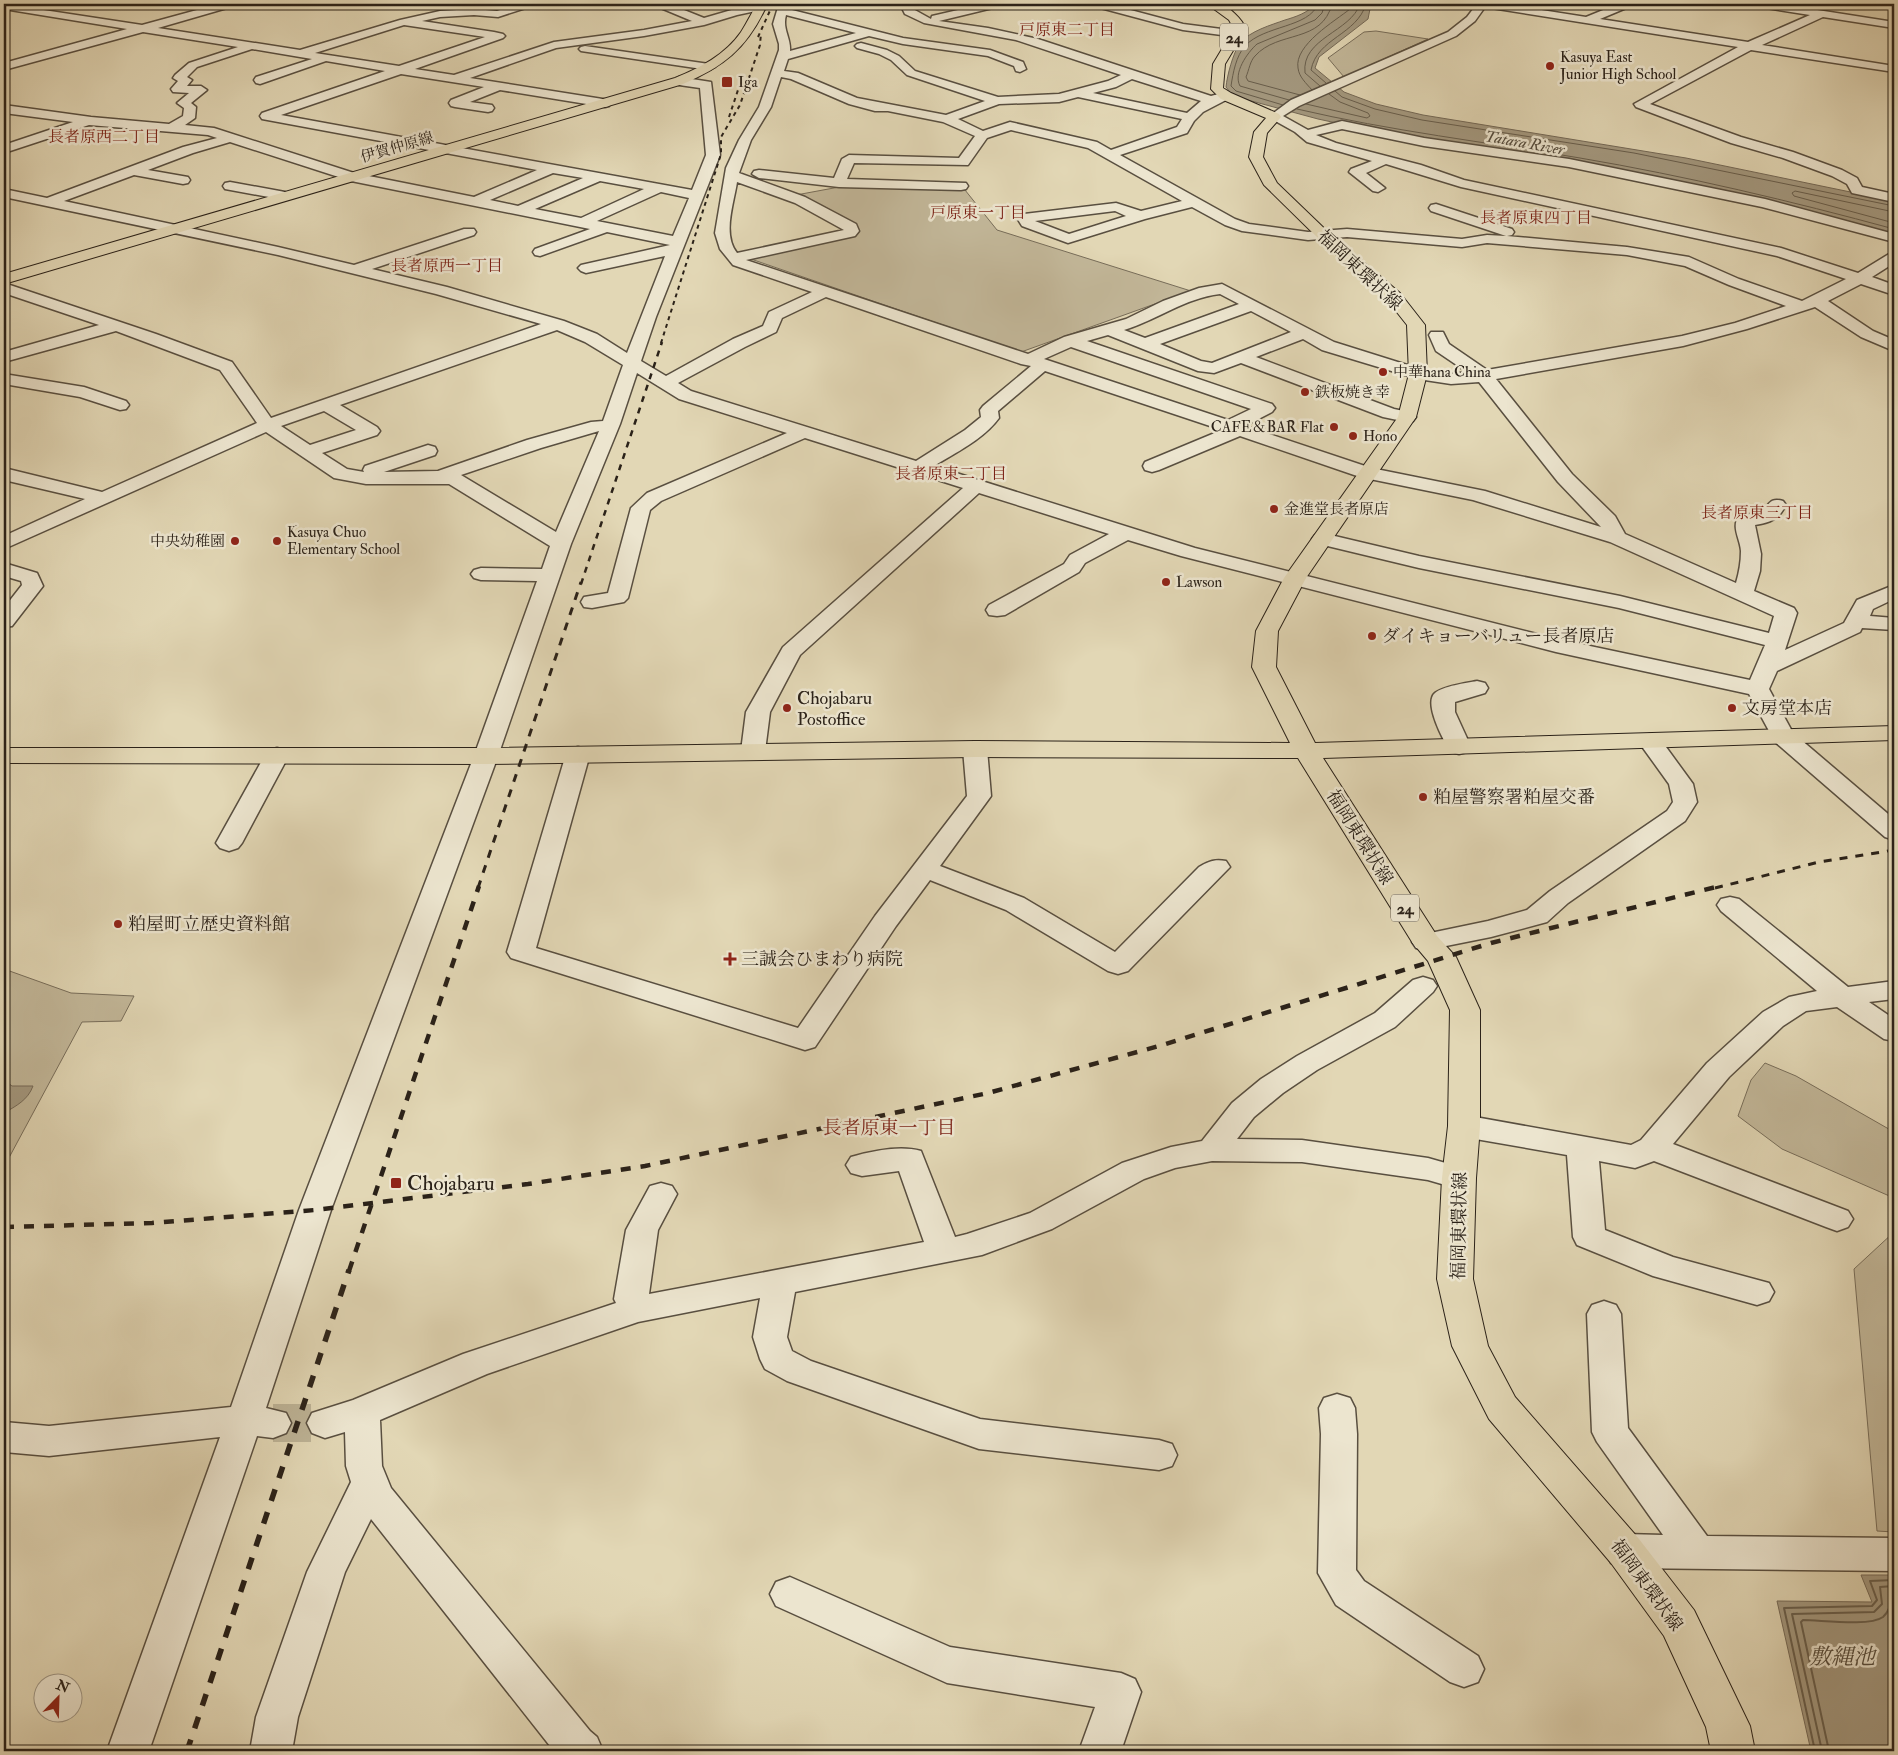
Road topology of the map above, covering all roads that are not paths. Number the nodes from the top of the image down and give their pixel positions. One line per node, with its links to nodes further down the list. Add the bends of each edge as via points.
1 (31, 4): 16 (street)
2 (230, 4): 24 (street)
3 (424, 4): 17 (street)
4 (528, 4): 17 (street, via 498,14)
5 (660, 4): 22 (street)
6 (905, 4): 20 (street, via 911,14)
7 (997, 4): 20 (street)
8 (1097, 4): 26 (street, via 1182,27)
9 (1212, 4): 26 (main road, 24, via 1239,25)
10 (1482, 4): 52 (street, via 1471,19 1452,34)
11 (1486, 4): 19 (street)
12 (1627, 4): 19 (street)
13 (1760, 4): 18 (street)
14 (761, 6): 15 (main road); 22 (street); 40 (main road, 伊賀仲原線, via 750,30 731,51)
15 (780, 6): 25 (street); 36 (street, via 778,24 786,44)
16 (7, 8): 24 (street)
17 (440, 14): 21 (street)
18 (1824, 14): 23 (street); 31 (street)
19 (1588, 20): 31 (street)
20 (925, 21): 25 (street); 47 (street, via 1045,44)
21 (404, 22): 30 (street); 44 (street, via 504,37)
22 (704, 22): 29 (street)
23 (1894, 24)
24 (141, 29): 32 (street); 39 (street)
25 (870, 32): 28 (street); 42 (street, via 903,41 990,53 1019,64)
26 (1237, 34): 56 (main road, 24, via 1221,58 1215,82 1217,89)
27 (526, 40): 29 (street)
28 (844, 41): 36 (street); 45 (street, via 883,52)
29 (554, 45): 40 (street); 48 (street)
30 (324, 46): 33 (street); 34 (street)
31 (1749, 46): 43 (street); 100 (street, via 1640,104 1836,173 1852,181 1857,190)
32 (252, 47): 33 (street); 68 (street, via 189,67 179,78 186,80 177,89 201,90 183,102 190,107 189,118)
33 (299, 54): 37 (street)
34 (375, 54)
35 (972, 56): 38 (street)
36 (782, 57): 46 (street)
37 (327, 58): 44 (street); 50 (street)
38 (954, 61)
39 (4, 67)
40 (709, 67): 51 (main road, 伊賀仲原線)
41 (928, 67): 45 (street)
42 (1020, 69)
43 (1894, 69)
44 (399, 70): 48 (street); 69 (street, via 266,116)
45 (908, 70): 58 (street)
46 (776, 73): 66 (street, via 794,76 860,103); 86 (street, via 764,107 745,140)
47 (1131, 75): 55 (street); 57 (street)
48 (454, 79): 53 (street)
49 (542, 79): 54 (street)
50 (260, 80)
51 (679, 81): 59 (main road, 伊賀仲原線); 97 (street, via 707,85 713,155)
52 (1345, 81): 63 (street)
53 (499, 86): 54 (street); 60 (street, via 455,103)
54 (516, 89): 59 (street)
55 (1079, 94): 58 (street); 65 (street)
56 (1226, 96): 57 (street); 63 (main road)
57 (1210, 100): 65 (street)
58 (997, 101): 66 (street)
59 (611, 105): 76 (main road, 伊賀仲原線)
60 (488, 108)
61 (4, 109): 62 (street)
62 (20, 111): 64 (street); 67 (street)
63 (1278, 114): 70 (street); 113 (main road, 福岡東環状線 / 24, via 1261,132 1256,157 1271,185)
64 (4, 116)
65 (1188, 117): 78 (street, via 1182,130)
66 (947, 119): 71 (street)
67 (92, 121): 68 (street); 75 (street)
68 (173, 127): 72 (street, via 209,130)
69 (341, 130): 73 (street); 76 (street)
70 (1306, 134): 80 (street, via 1331,146); 114 (street, via 1342,125 1424,142 1569,163 1756,201)
71 (982, 135): 78 (street, via 1010,126 1092,145); 90 (street, via 963,162 849,159)
72 (232, 138): 77 (street); 84 (street)
73 (313, 140)
74 (296, 145): 77 (street)
75 (4, 149)
76 (447, 149): 79 (main road, 伊賀仲原線); 81 (street)
77 (275, 152): 87 (street)
78 (1109, 155): 102 (street)
79 (414, 159): 82 (street); 87 (main road, 伊賀仲原線)
80 (1385, 160): 95 (street, via 1356,172); 122 (street, via 1480,187 1781,252)
81 (515, 162): 83 (street); 85 (street)
82 (439, 165)
83 (553, 168): 88 (street); 101 (street)
84 (132, 171): 89 (street); 103 (street)
85 (491, 171)
86 (732, 173): 90 (street); 119 (street, via 722,234 723,244); 119 (street, via 820,209 851,227 852,231)
87 (352, 177): 91 (street); 98 (main road, 伊賀仲原線)
88 (598, 177): 94 (street); 105 (street)
89 (183, 180)
90 (839, 183): 93 (street)
91 (388, 184): 99 (street); 99 (street, via 407,178 475,191)
92 (230, 186): 98 (street)
93 (960, 186)
94 (659, 188): 97 (street); 107 (street)
95 (1378, 188)
96 (4, 193): 103 (street)
97 (698, 195): 116 (street)
98 (285, 196): 110 (main road, 伊賀仲原線)
99 (457, 198): 101 (street)
100 (1894, 198)
101 (474, 202): 105 (street)
102 (1194, 202): 106 (street); 113 (street, via 1239,226 1308,236)
103 (47, 203): 110 (street)
104 (1436, 208): 112 (street)
105 (518, 211): 107 (street)
106 (1140, 216): 106 (street, via 1068,239 1026,223 1024,218 1116,207)
107 (582, 223): 109 (street)
108 (1524, 227): 112 (street)
109 (606, 228): 116 (street); 117 (street)
110 (172, 230): 121 (street); 123 (main road, 伊賀仲原線)
111 (469, 232): 121 (street)
112 (1507, 232): 115 (street)
113 (1323, 235): 115 (street, via 1346,233 1462,243); 142 (main road, 福岡東環状線 / 24, via 1394,297 1416,325)
114 (1894, 238)
115 (1487, 239): 129 (street, via 1627,252 1689,262)
116 (677, 245): 120 (street); 140 (street)
117 (540, 252)
118 (1894, 256): 122 (street)
119 (733, 258): 125 (street)
120 (586, 268)
121 (355, 269): 130 (street)
122 (1860, 278): 126 (street); 127 (street)
123 (4, 279)
124 (4, 288): 131 (street)
125 (826, 290): 141 (street); 145 (street, via 775,316 770,329 739,342)
126 (1894, 290)
127 (1817, 301): 129 (street); 137 (street, via 1867,334)
128 (1252, 305): 132 (street, via 1222,289 1205,291); 133 (street); 136 (street)
129 (1801, 306): 143 (street, via 1683,341)
130 (558, 324): 140 (street, via 591,338); 146 (street)
131 (115, 326): 138 (street); 149 (street, via 226,366)
132 (1108, 330): 135 (street); 136 (street)
133 (1304, 333): 139 (street); 142 (street, via 1328,346)
134 (1437, 335): 143 (street, via 1442,347)
135 (1070, 341): 141 (street); 151 (street, via 1266,408)
136 (1144, 344): 139 (street, via 1198,366 1214,368)
137 (1894, 346)
138 (4, 357)
139 (1242, 358): 148 (street)
140 (632, 362): 145 (street); 150 (street)
141 (1035, 362): 151 (street); 156 (street, via 989,410 990,418)
142 (1418, 374): 143 (street, via 1451,379); 148 (main road, 福岡東環状線 / 24)
143 (1484, 376): 165 (street, via 1565,478 1608,520)
144 (4, 379): 147 (street, via 84,392)
145 (666, 384): 152 (street, via 685,394)
146 (325, 404): 149 (street); 154 (street, via 371,431)
147 (120, 405)
148 (1407, 417): 157 (main road, 福岡東環状線 / 24)
149 (266, 425): 154 (street); 162 (street)
150 (610, 426): 159 (street, via 597,426 534,444); 168 (street)
151 (1234, 429): 155 (street); 157 (street)
152 (804, 432): 156 (street); 175 (street, via 654,497 641,508 617,598)
153 (428, 451): 158 (street)
154 (308, 452): 158 (street, via 341,474)
155 (1152, 466)
156 (920, 467): 161 (street)
157 (1367, 473): 165 (street, via 1478,495); 166 (main road, 福岡東環状線 / 24)
158 (355, 476): 159 (street)
159 (443, 477): 168 (street, via 467,486)
160 (8, 478): 162 (street)
161 (976, 485): 164 (street); 189 (street, via 791,652 758,712)
162 (104, 498): 167 (street)
163 (1776, 505): 174 (street, via 1767,518 1746,520 1744,526 1751,549)
164 (1127, 532): 172 (street, via 1188,552); 176 (street, via 1077,559 1072,568)
165 (1617, 538): 174 (street)
166 (1322, 539): 172 (main road, 福岡東環状線 / 24); 180 (street, via 1620,602)
167 (4, 543)
168 (561, 544): 171 (street)
169 (4, 569): 177 (street, via 30,578 33,586)
170 (481, 574): 171 (street)
171 (551, 575): 194 (street)
172 (1295, 578): 183 (street, via 1556,645); 190 (main road, 福岡東環状線 / 24, via 1267,631 1264,667)
173 (1894, 590): 178 (street, via 1865,605)
174 (1743, 593): 180 (street, via 1786,613)
175 (592, 602)
176 (996, 610)
177 (4, 621)
178 (1857, 621): 179 (street); 181 (street, via 1852,627)
179 (1894, 624)
180 (1777, 642): 181 (street)
181 (1767, 667): 183 (street)
182 (1477, 688): 187 (street, via 1443,698 1443,712)
183 (1758, 689): 185 (street)
184 (1894, 733): 185 (main road)
185 (1783, 737): 186 (main road); 195 (street)
186 (1650, 741): 187 (main road); 200 (street, via 1680,784 1686,802 1676,816 1559,897 1537,916)
187 (1459, 747): 190 (main road)
188 (976, 749): 189 (main road); 190 (main road); 198 (street, via 978,796)
189 (753, 751): 191 (main road)
190 (1306, 751): 200 (main road, 福岡東環状線 / 24)
191 (578, 754): 194 (main road); 198 (street, via 521,952 804,1040)
192 (276, 755): 193 (main road); 194 (main road); 196 (street)
193 (4, 756)
194 (486, 756): 220 (street, via 315,1210)
195 (1894, 832)
196 (229, 842)
197 (1217, 867): 198 (street, via 1118,965 1015,904)
198 (924, 869)
199 (1730, 905): 203 (street)
200 (1426, 942): 205 (main road, 福岡東環状線 / 24, via 1441,957 1465,1010)
201 (1423, 986): 208 (street, via 1385,1020 1272,1086 1243,1110)
202 (1894, 990): 203 (street)
203 (1843, 998): 204 (street); 207 (street, via 1799,1003 1773,1019 1718,1070)
204 (1894, 1032)
205 (1464, 1126): 206 (street); 210 (main road, 福岡東環状線 / 24)
206 (1582, 1147): 207 (street, via 1635,1157); 215 (street, via 1589,1237 1665,1267)
207 (1652, 1148): 212 (street)
208 (1212, 1150): 210 (street, via 1302,1151 1428,1169); 213 (street, via 1170,1158 1133,1171 1041,1221 970,1246)
209 (862, 1165): 213 (street, via 910,1159)
210 (1459, 1178): 225 (main road, 福岡東環状線 / 24, via 1455,1279 1470,1346 1502,1408)
211 (661, 1194): 216 (street, via 642,1230 631,1299)
212 (1837, 1219)
213 (944, 1251): 214 (street)
214 (780, 1281): 216 (street); 223 (street, via 770,1337 777,1358 799,1371 979,1434)
215 (1757, 1292)
216 (636, 1309): 219 (street, via 475,1364)
217 (1604, 1314): 226 (street, via 1610,1432)
218 (1337, 1408): 229 (street, via 1337,1573 1350,1593)
219 (362, 1412): 221 (street); 224 (street, via 364,1466)
220 (258, 1422): 222 (street, via 213,1423 49,1441); 230 (street)
221 (325, 1423)
222 (4, 1436)
223 (1159, 1455)
224 (370, 1482): 231 (street, via 326,1572 277,1717); 232 (street, via 375,1496)
225 (1625, 1551): 226 (street); 234 (main road, 福岡東環状線 / 24, via 1678,1623 1728,1726)
226 (1697, 1552): 227 (street)
227 (1894, 1556)
228 (790, 1594): 233 (street, via 947,1665 1121,1692)
229 (1464, 1669)
230 (128, 1751)
231 (272, 1751)
232 (582, 1751)
233 (1100, 1751)
234 (1733, 1751)

